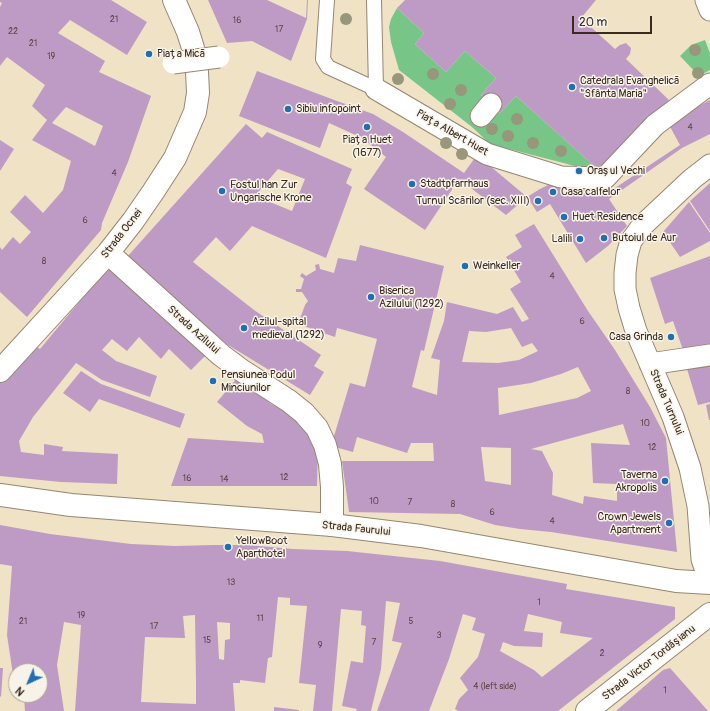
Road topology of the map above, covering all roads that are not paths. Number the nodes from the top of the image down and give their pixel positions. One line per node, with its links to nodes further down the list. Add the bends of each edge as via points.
1 (174, 0): 6 (street)
2 (327, 0): 11 (lane, Piața Albert Huet, via 323,59 328,67)
3 (374, 0): 11 (lane)
4 (706, 0): 5 (street)
5 (710, 10)
6 (192, 48)
7 (219, 57): 8 (street, bridge)
8 (173, 63)
9 (198, 72): 13 (street, Strada Ocnei, via 195,112 175,158 134,221)
10 (710, 84): 11 (street, Piața Albert Huet, via 655,125 605,178 561,177 487,154 477,122)
11 (376, 89)
12 (710, 165): 15 (street, Strada Turnului, via 642,226 631,241 627,255 625,288 636,331)
13 (108, 253): 16 (street, Strada Ocnei); 18 (street, Strada Azilului, via 220,354 289,401 317,428 330,464)
14 (710, 354): 15 (street)
15 (650, 364): 19 (street, Strada Turnului, via 673,417 690,468 698,506 702,559)
16 (0, 371)
17 (0, 495): 18 (street, Strada Faurului, via 71,504)
18 (332, 526): 19 (street, Strada Faurului, via 421,536 676,581)
19 (710, 583)
20 (710, 614): 21 (street, Strada Victor Tordășianu)
21 (587, 711)

